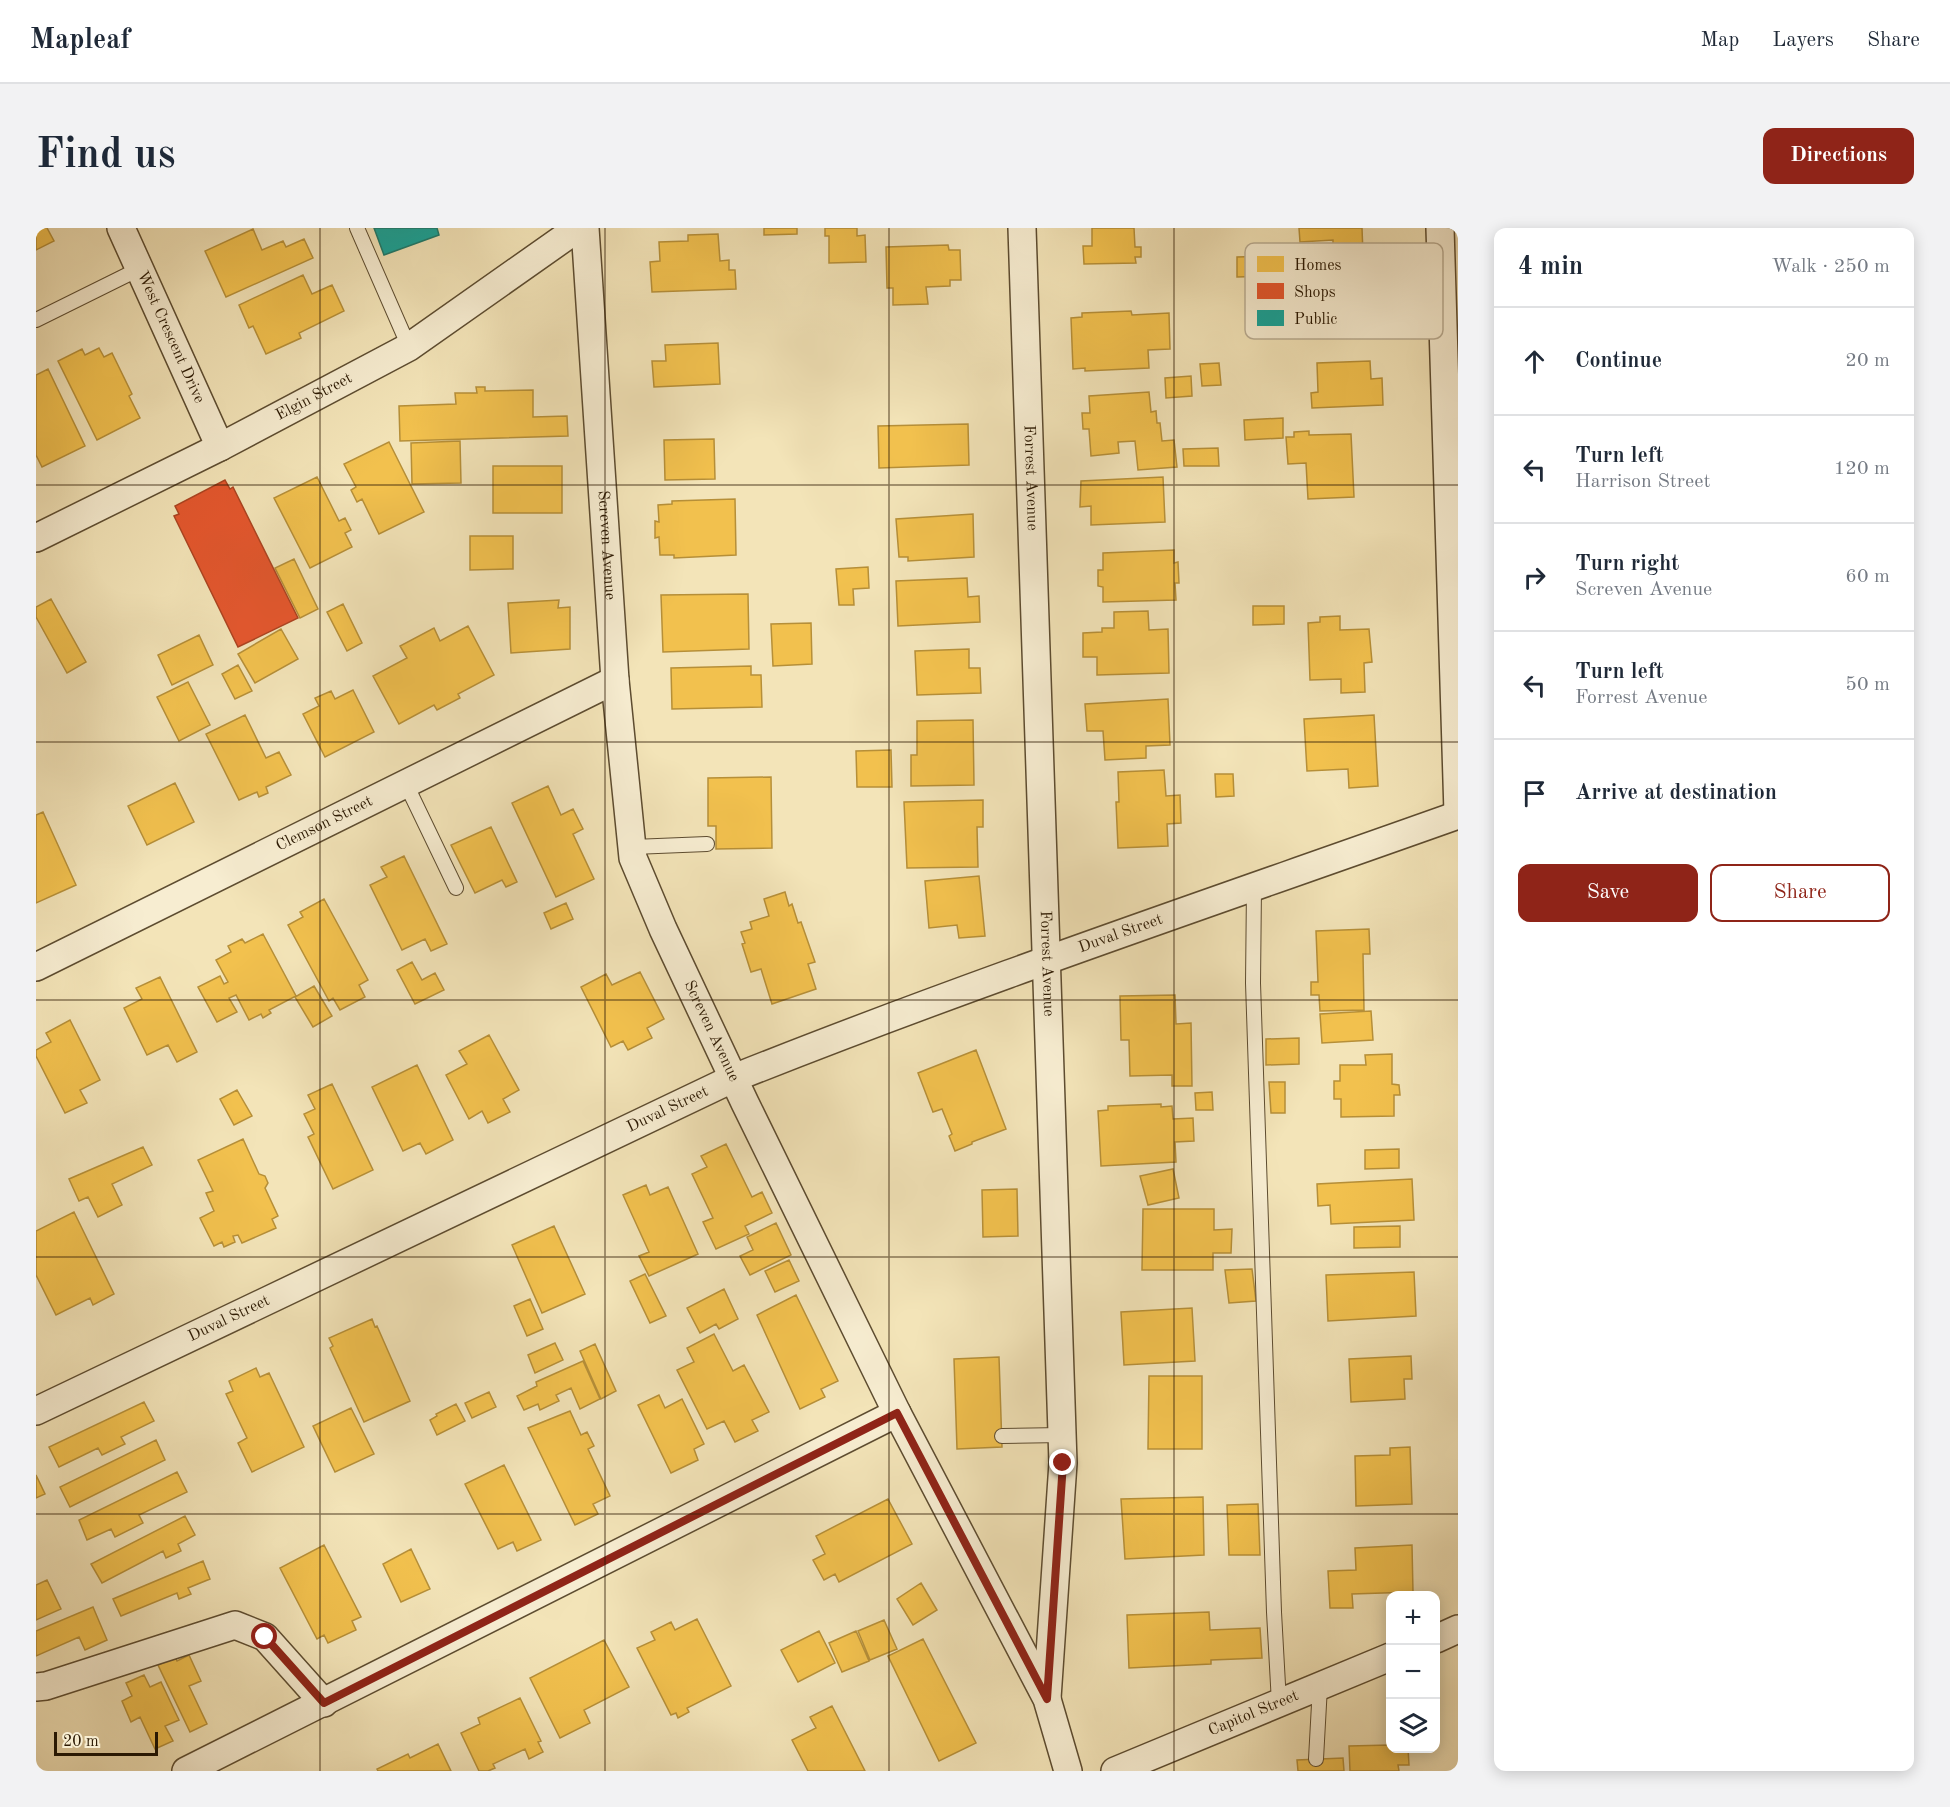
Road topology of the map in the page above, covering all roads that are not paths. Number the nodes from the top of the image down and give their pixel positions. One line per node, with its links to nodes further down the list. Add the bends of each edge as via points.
1 (121, 228): 8 (street, West Crescent Drive)
2 (357, 228): 11 (lane)
3 (578, 228): 11 (street, Elgin Street)
4 (585, 228): 14 (street, Screven Avenue)
5 (1022, 228): 21 (street, Forrest Avenue)
6 (1440, 228): 7 (street)
7 (1440, 243)
8 (140, 269): 9 (lane); 12 (street, West Crescent Drive)
9 (36, 320)
10 (1443, 326): 16 (street)
11 (409, 347): 12 (street, Elgin Street)
12 (220, 447): 13 (street, Elgin Street)
13 (36, 538)
14 (615, 680): 15 (street, Clemson Street); 18 (street, Screven Avenue)
15 (406, 784): 20 (lane); 22 (street, Clemson Street)
16 (1458, 814): 19 (street, Duval Street)
17 (707, 844): 18 (lane)
18 (633, 847): 23 (street, Screven Avenue, via 633,858 663,929)
19 (1254, 887): 21 (street, Duval Street); 35 (lane, via 1253,983)
20 (456, 888)
21 (1046, 961): 23 (street, Duval Street); 26 (street, Forrest Avenue)
22 (36, 967)
23 (734, 1078): 24 (street, Duval Street); 25 (street, Screven Avenue)
24 (36, 1411)
25 (897, 1413): 33 (street, Screven Avenue); 34 (street)
26 (1062, 1435): 27 (lane); 33 (street, Forrest Avenue)
27 (1002, 1436)
28 (1458, 1629): 29 (street)
29 (1440, 1637)
30 (1386, 1659): 31 (street, Capitol Street)
31 (1320, 1686): 35 (street, Capitol Street); 36 (lane)
32 (36, 1687): 34 (street, via 235,1625 265,1637)
33 (1047, 1699): 38 (street, Screven Avenue)
34 (324, 1703): 37 (street)
35 (1279, 1703): 39 (street, Capitol Street)
36 (1316, 1759)
37 (186, 1771)
38 (1068, 1771)
39 (1115, 1771)

